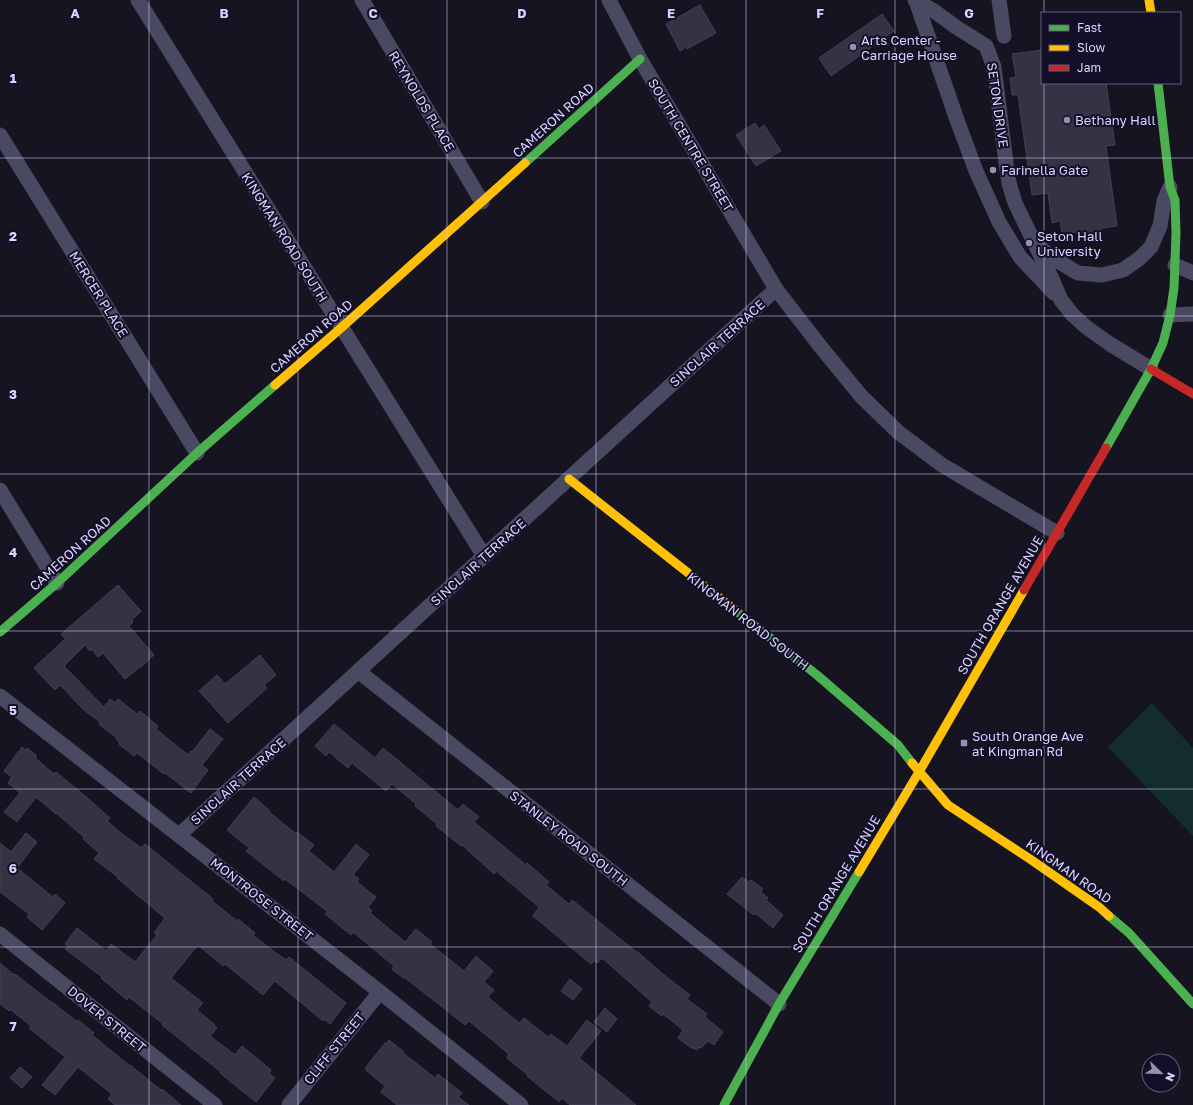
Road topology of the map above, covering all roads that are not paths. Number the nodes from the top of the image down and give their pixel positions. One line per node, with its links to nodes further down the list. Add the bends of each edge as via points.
1 (138, 0): 21 (street, KINGMAN ROAD SOUTH)
2 (362, 0): 13 (street, REYNOLDS PLACE)
3 (609, 0): 9 (street, SOUTH CENTRE STREET)
4 (999, 0): 8 (street)
5 (1149, 0): 7 (street)
6 (916, 1): 14 (street, SETON DRIVE, via 986,46 994,66 1009,183 1015,203); 18 (street, via 976,171 999,222 1020,257)
7 (1151, 12)
8 (1004, 36)
9 (640, 59): 13 (street, CAMERON ROAD); 17 (street, SOUTH CENTRE STREET)
10 (1158, 84): 12 (street, SOUTH ORANGE AVENUE)
11 (0, 135): 24 (street, MERCER PLACE)
12 (1170, 187): 14 (street, SETON DRIVE, via 1164,201 1160,226 1151,247 1123,270 1102,275 1078,273); 15 (street, SOUTH ORANGE AVENUE, via 1175,200)
13 (482, 202): 21 (street, CAMERON ROAD)
14 (1036, 244): 18 (street, SETON DRIVE)
15 (1175, 265): 16 (street); 20 (street, SOUTH ORANGE AVENUE)
16 (1193, 273)
17 (776, 289): 25 (street, SINCLAIR TERRACE); 27 (street, SOUTH CENTRE STREET, via 861,396 898,432 942,466)
18 (1060, 300): 22 (street, SETON DRIVE, via 1086,327)
19 (1193, 314): 20 (street)
20 (1170, 316): 22 (street, SOUTH ORANGE AVENUE, via 1163,343)
21 (342, 328): 24 (street, CAMERON ROAD); 28 (street, KINGMAN ROAD SOUTH)
22 (1151, 369): 23 (street); 27 (street, SOUTH ORANGE AVENUE)
23 (1193, 394)
24 (197, 453): 29 (street, CAMERON ROAD)
25 (569, 479): 28 (street, SINCLAIR TERRACE); 33 (street, KINGMAN ROAD SOUTH, via 817,675 898,745)
26 (0, 490): 29 (street)
27 (1057, 533): 33 (street, SOUTH ORANGE AVENUE)
28 (484, 556): 31 (street, SINCLAIR TERRACE)
29 (57, 583): 30 (street, CAMERON ROAD)
30 (0, 632)
31 (358, 671): 34 (street, SINCLAIR TERRACE); 37 (street, STANLEY ROAD SOUTH)
32 (0, 696): 34 (street, MONTROSE STREET)
33 (919, 772): 37 (street, SOUTH ORANGE AVENUE); 38 (street, KINGMAN ROAD, via 948,805 1099,907 1129,933)
34 (179, 835): 36 (street, MONTROSE STREET)
35 (0, 934): 39 (street, DOVER STREET)
36 (380, 992): 40 (street, CLIFF STREET); 41 (street, MONTROSE STREET)
37 (779, 1004): 42 (street, SOUTH ORANGE AVENUE)
38 (1193, 1004)
39 (215, 1105)
40 (289, 1105)
41 (521, 1105)
42 (724, 1105)

